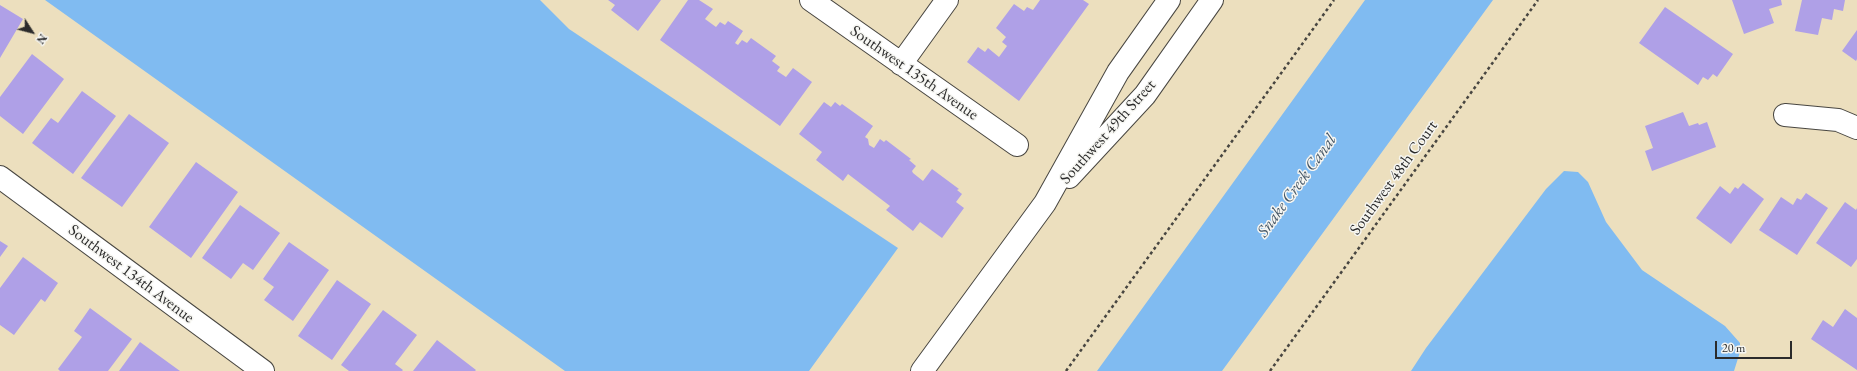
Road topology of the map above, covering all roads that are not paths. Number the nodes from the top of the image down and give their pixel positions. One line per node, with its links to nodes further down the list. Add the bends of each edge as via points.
1 (811, 0): 5 (street, Southwest 135th Avenue)
2 (947, 0): 5 (street)
3 (1169, 0): 10 (street, Southwest 49th Street, via 1118,72)
4 (1212, 0): 10 (street, Southwest 49th Street, via 1145,95)
5 (901, 64): 8 (street, Southwest 135th Avenue)
6 (1785, 115): 7 (street, via 1838,120)
7 (1857, 128)
8 (1017, 145)
9 (0, 177): 11 (street, Southwest 134th Avenue)
10 (1045, 203): 12 (street, Southwest 49th Street)
11 (262, 371)
12 (922, 371)

